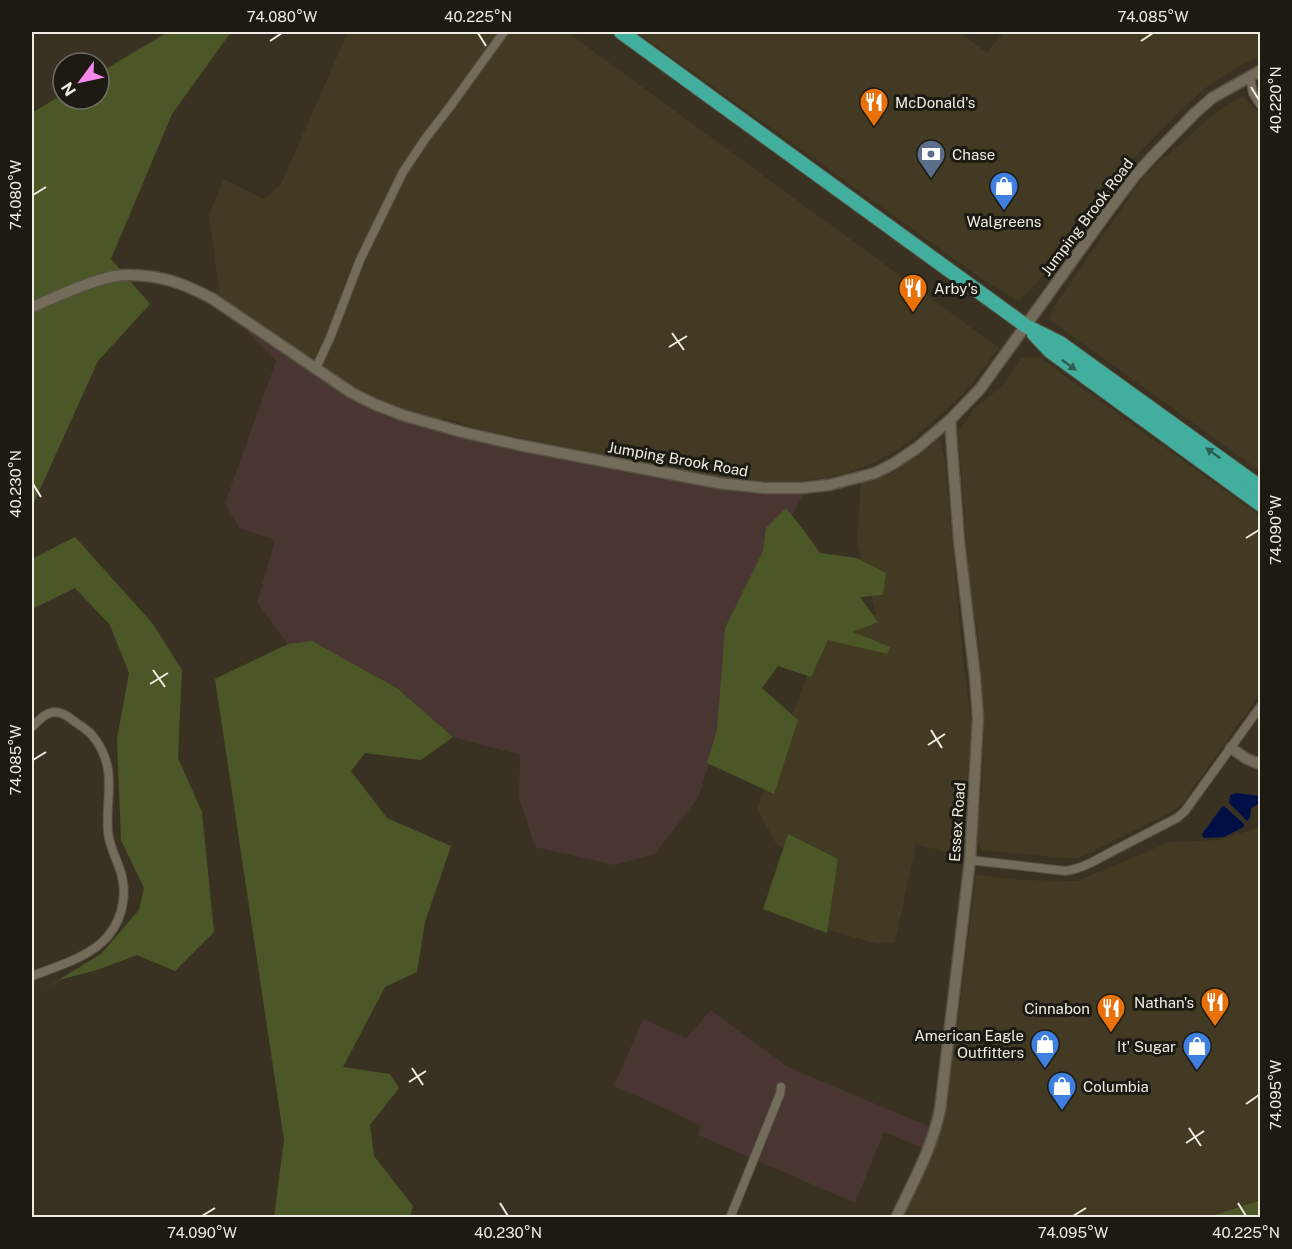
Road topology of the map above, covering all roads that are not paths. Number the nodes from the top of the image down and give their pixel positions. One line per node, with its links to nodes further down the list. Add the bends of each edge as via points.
1 (504, 32): 9 (street, via 403,172 360,260)
2 (621, 32): 8 (highway)
3 (1260, 71): 4 (street, Jumping Brook Road)
4 (1250, 77): 5 (street); 6 (street); 8 (street, Jumping Brook Road, via 1212,98 1142,167)
5 (1260, 85)
6 (1260, 104)
7 (32, 308): 9 (street, Jumping Brook Road, via 117,275 164,278 213,299)
8 (1026, 326): 10 (street, Jumping Brook Road, via 980,389); 11 (highway, one-way to 8, via 1060,343); 12 (highway, one-way to 12, via 1050,351)
9 (316, 368): 10 (street, Jumping Brook Road, via 374,404 462,432 676,476 765,488 816,487 874,473 904,458)
10 (950, 420): 17 (street, Essex Road, via 978,718)
11 (1260, 487)
12 (1260, 504)
13 (1260, 707): 15 (street)
14 (32, 727): 18 (street, via 48,713 64,714 91,734 103,751 110,777 108,834 123,878 124,897 120,916 98,946)
15 (1231, 748): 16 (street); 17 (street, via 1181,814 1085,866 1065,871)
16 (1260, 764)
17 (970, 860): 21 (street, Essex Road, via 940,1110 924,1162)
18 (32, 976)
19 (781, 1087): 20 (street)
20 (730, 1218)
21 (896, 1218)

